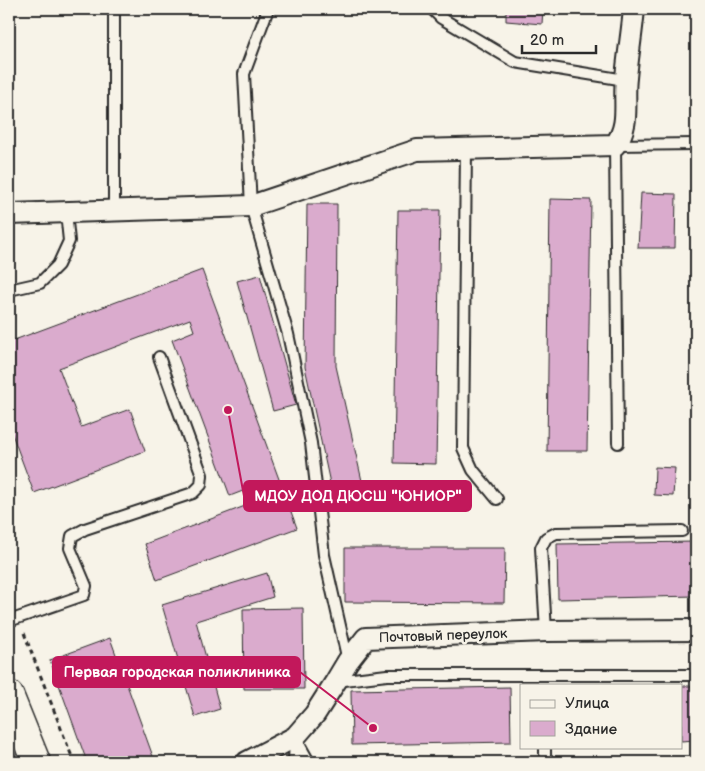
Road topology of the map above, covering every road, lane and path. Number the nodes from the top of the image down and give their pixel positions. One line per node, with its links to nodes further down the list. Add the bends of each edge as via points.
1 (114, 9): 10 (lane)
2 (268, 9): 9 (lane, via 244,74)
3 (432, 9): 5 (lane, via 441,18 515,62)
4 (634, 9): 5 (street)
5 (626, 80): 7 (street, via 626,120 622,136)
6 (696, 144): 7 (lane)
7 (615, 145): 8 (street); 15 (lane)
8 (466, 149): 9 (street, via 417,150); 16 (lane, via 463,448 474,470)
9 (252, 206): 10 (street); 21 (lane, via 288,334 311,442 324,555)
10 (114, 211): 11 (street)
11 (66, 212): 12 (street); 13 (lane, via 68,241 58,266 40,283)
12 (9, 214)
13 (9, 290)
14 (159, 357): 18 (lane, via 202,475 201,485 193,493 72,536 70,548 86,586 84,594)
15 (618, 443)
16 (496, 499)
17 (682, 531): 20 (lane, via 556,533 546,538 541,548)
18 (14, 619): 29 (path)
19 (696, 630): 20 (street, Почтовый переулок)
20 (546, 631): 21 (street, Почтовый переулок, via 366,638)
21 (348, 661): 24 (street, Почтовый переулок)
22 (696, 675): 23 (lane)
23 (544, 680): 24 (lane, via 387,675)
24 (336, 681): 26 (street, Почтовый переулок, via 315,714)
25 (11, 709): 28 (main road)
26 (295, 737): 30 (street, Почтовый переулок); 31 (lane); 32 (lane)
27 (545, 748): 33 (lane)
28 (36, 762)
29 (74, 762)
30 (247, 762)
31 (294, 762)
32 (309, 762)
33 (545, 762)

